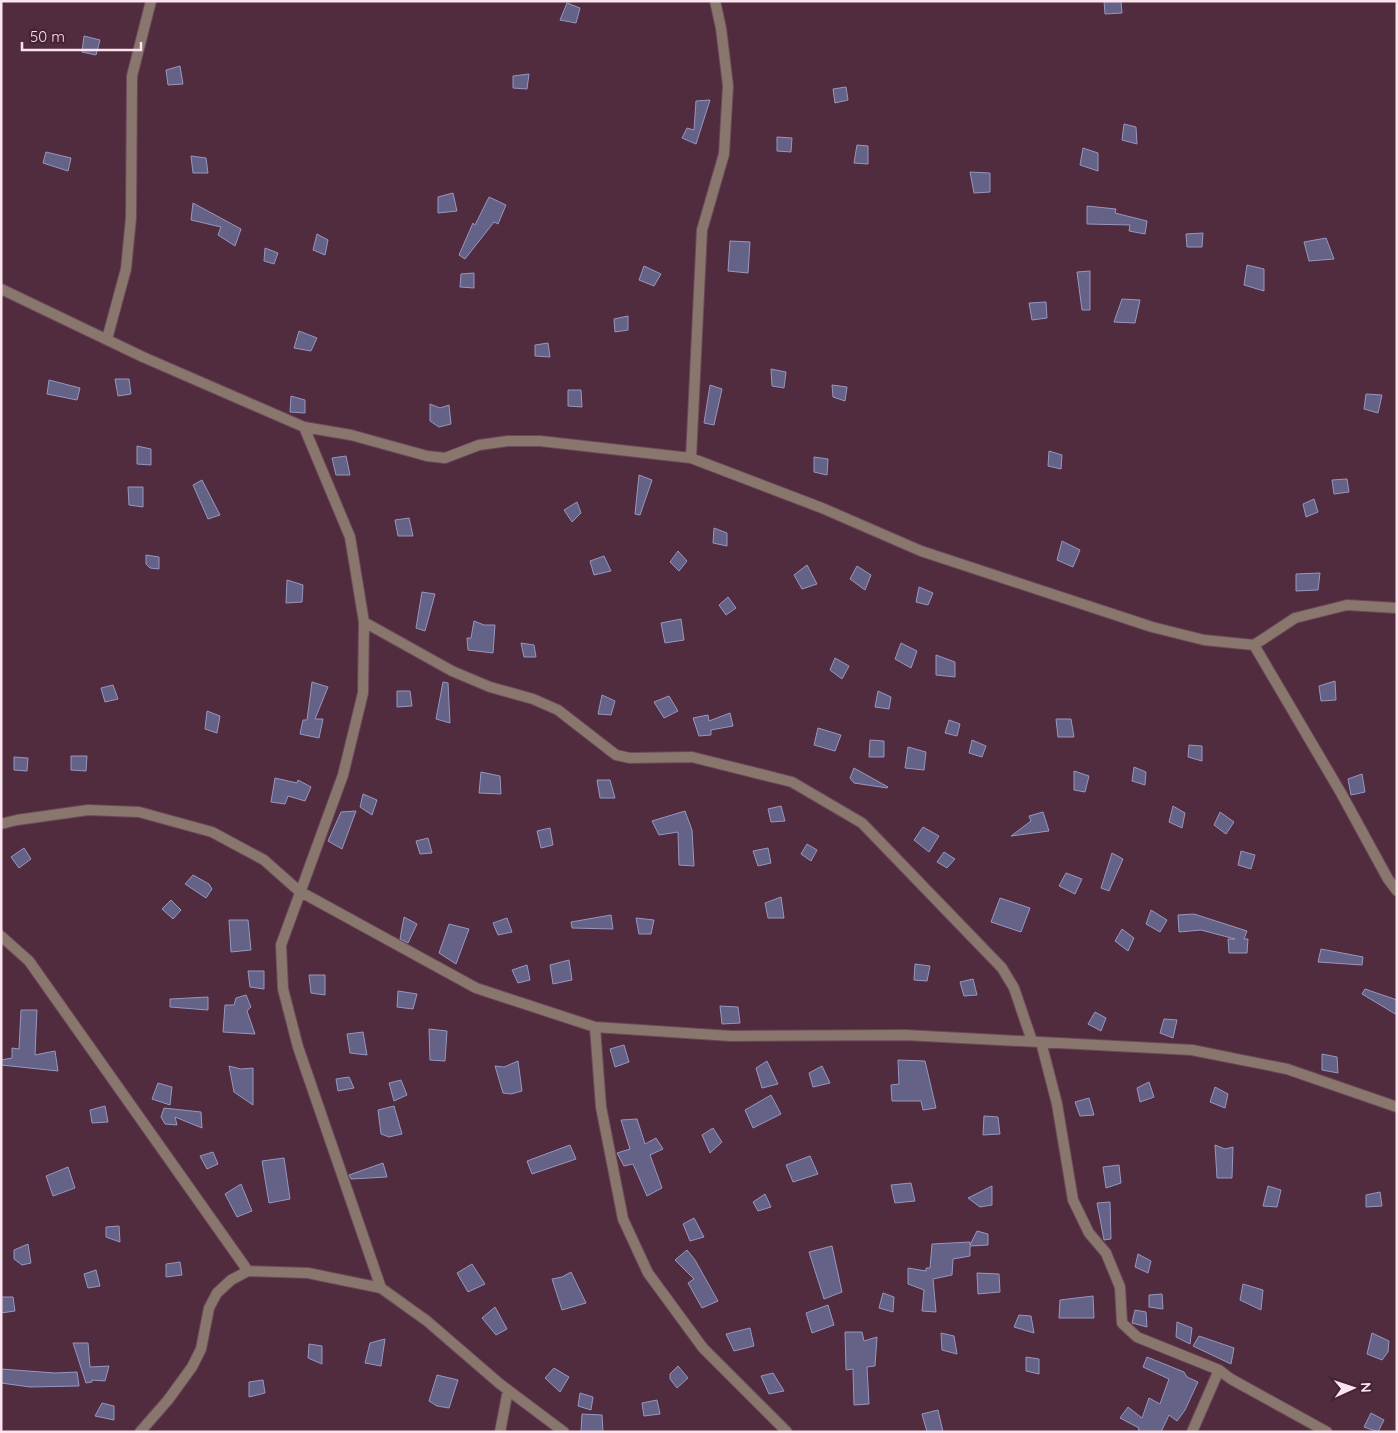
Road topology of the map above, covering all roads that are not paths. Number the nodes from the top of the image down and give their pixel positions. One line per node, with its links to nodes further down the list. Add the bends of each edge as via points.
1 (151, 1): 4 (street, via 132,76 131,218 126,270)
2 (715, 1): 6 (street, via 728,86 724,154 702,230)
3 (1, 289): 4 (street)
4 (107, 339): 5 (street)
5 (304, 426): 6 (street, via 445,458 479,445 540,441); 8 (street, via 350,537)
6 (691, 458): 9 (street, via 822,508 921,551 1152,627 1204,640)
7 (1397, 608): 9 (street, via 1347,605 1296,618)
8 (364, 622): 11 (street, via 363,693 343,775); 15 (street, via 452,671 558,710 616,755 630,758 692,757 792,782 862,823 1002,968)
9 (1254, 645): 12 (street)
10 (1, 824): 11 (street, via 88,810 139,812 212,832 264,860)
11 (299, 891): 14 (street, via 476,988); 18 (street, via 281,945 283,989 298,1047)
12 (1397, 891)
13 (1, 936): 17 (street, via 29,960)
14 (595, 1027): 15 (street, via 731,1036 905,1036); 24 (street, via 602,1107 623,1219 648,1273 703,1348)
15 (1037, 1041): 16 (street, via 1192,1050 1287,1069); 19 (street, via 1057,1104 1073,1200 1089,1233 1106,1253 1120,1287 1122,1322 1138,1337)
16 (1397, 1107)
17 (248, 1271): 18 (street, via 308,1273); 21 (street, via 217,1293 209,1308 201,1349 192,1367)
18 (381, 1288): 20 (street)
19 (1218, 1370): 25 (street); 26 (street)
20 (508, 1390): 22 (street); 23 (street)
21 (140, 1432)
22 (500, 1432)
23 (564, 1432)
24 (787, 1432)
25 (1192, 1432)
26 (1327, 1432)

